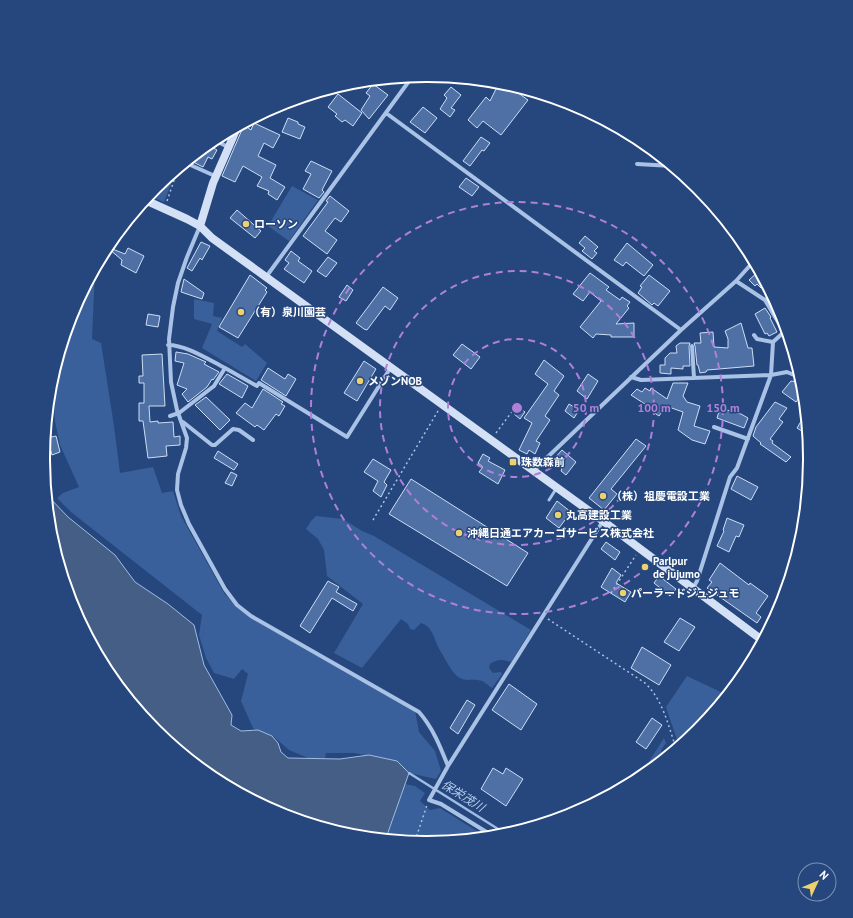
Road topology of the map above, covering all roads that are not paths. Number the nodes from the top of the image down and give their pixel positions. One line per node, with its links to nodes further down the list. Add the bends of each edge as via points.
1 (408, 83): 2 (street)
2 (386, 113): 13 (street); 18 (street)
3 (233, 136): 5 (street)
4 (221, 144): 5 (street)
5 (228, 147): 9 (street)
6 (637, 164): 8 (street)
7 (191, 165): 9 (street)
8 (662, 165)
9 (215, 176): 11 (street)
10 (151, 203): 11 (street)
11 (200, 226): 13 (street, via 212,238); 22 (street, via 178,283)
12 (750, 266): 14 (street)
13 (266, 277): 24 (street)
14 (736, 281): 16 (street); 18 (street)
15 (767, 299): 16 (street)
16 (764, 300): 17 (street)
17 (775, 318)
18 (681, 330): 28 (street)
19 (782, 334): 21 (street)
20 (754, 335): 21 (street, via 757,339)
21 (773, 342): 26 (street)
22 (168, 345): 25 (street, via 198,354); 30 (street, via 171,382)
23 (692, 346): 29 (street)
24 (391, 367): 25 (street, via 347,437 259,383 256,386); 36 (street)
25 (225, 368): 30 (street, via 214,386)
26 (771, 375): 27 (street, via 787,372); 29 (street); 34 (street)
27 (793, 375)
28 (631, 378): 29 (street); 36 (street)
29 (694, 378)
30 (179, 413): 31 (street); 32 (street)
31 (170, 416)
32 (182, 422): 35 (street, via 212,445 233,429 239,430); 42 (street, via 187,443 178,474 177,490 181,505 189,524 237,605 251,616 419,712 435,734)
33 (714, 427): 34 (street)
34 (748, 439): 40 (street, via 737,468 730,477)
35 (253, 440)
36 (534, 470): 37 (street)
37 (557, 488): 38 (lane); 39 (street)
38 (549, 500)
39 (603, 521): 40 (street); 42 (street)
40 (693, 588): 41 (street)
41 (758, 637)
42 (448, 766): 43 (street, via 429,800 441,804)
43 (484, 831)

